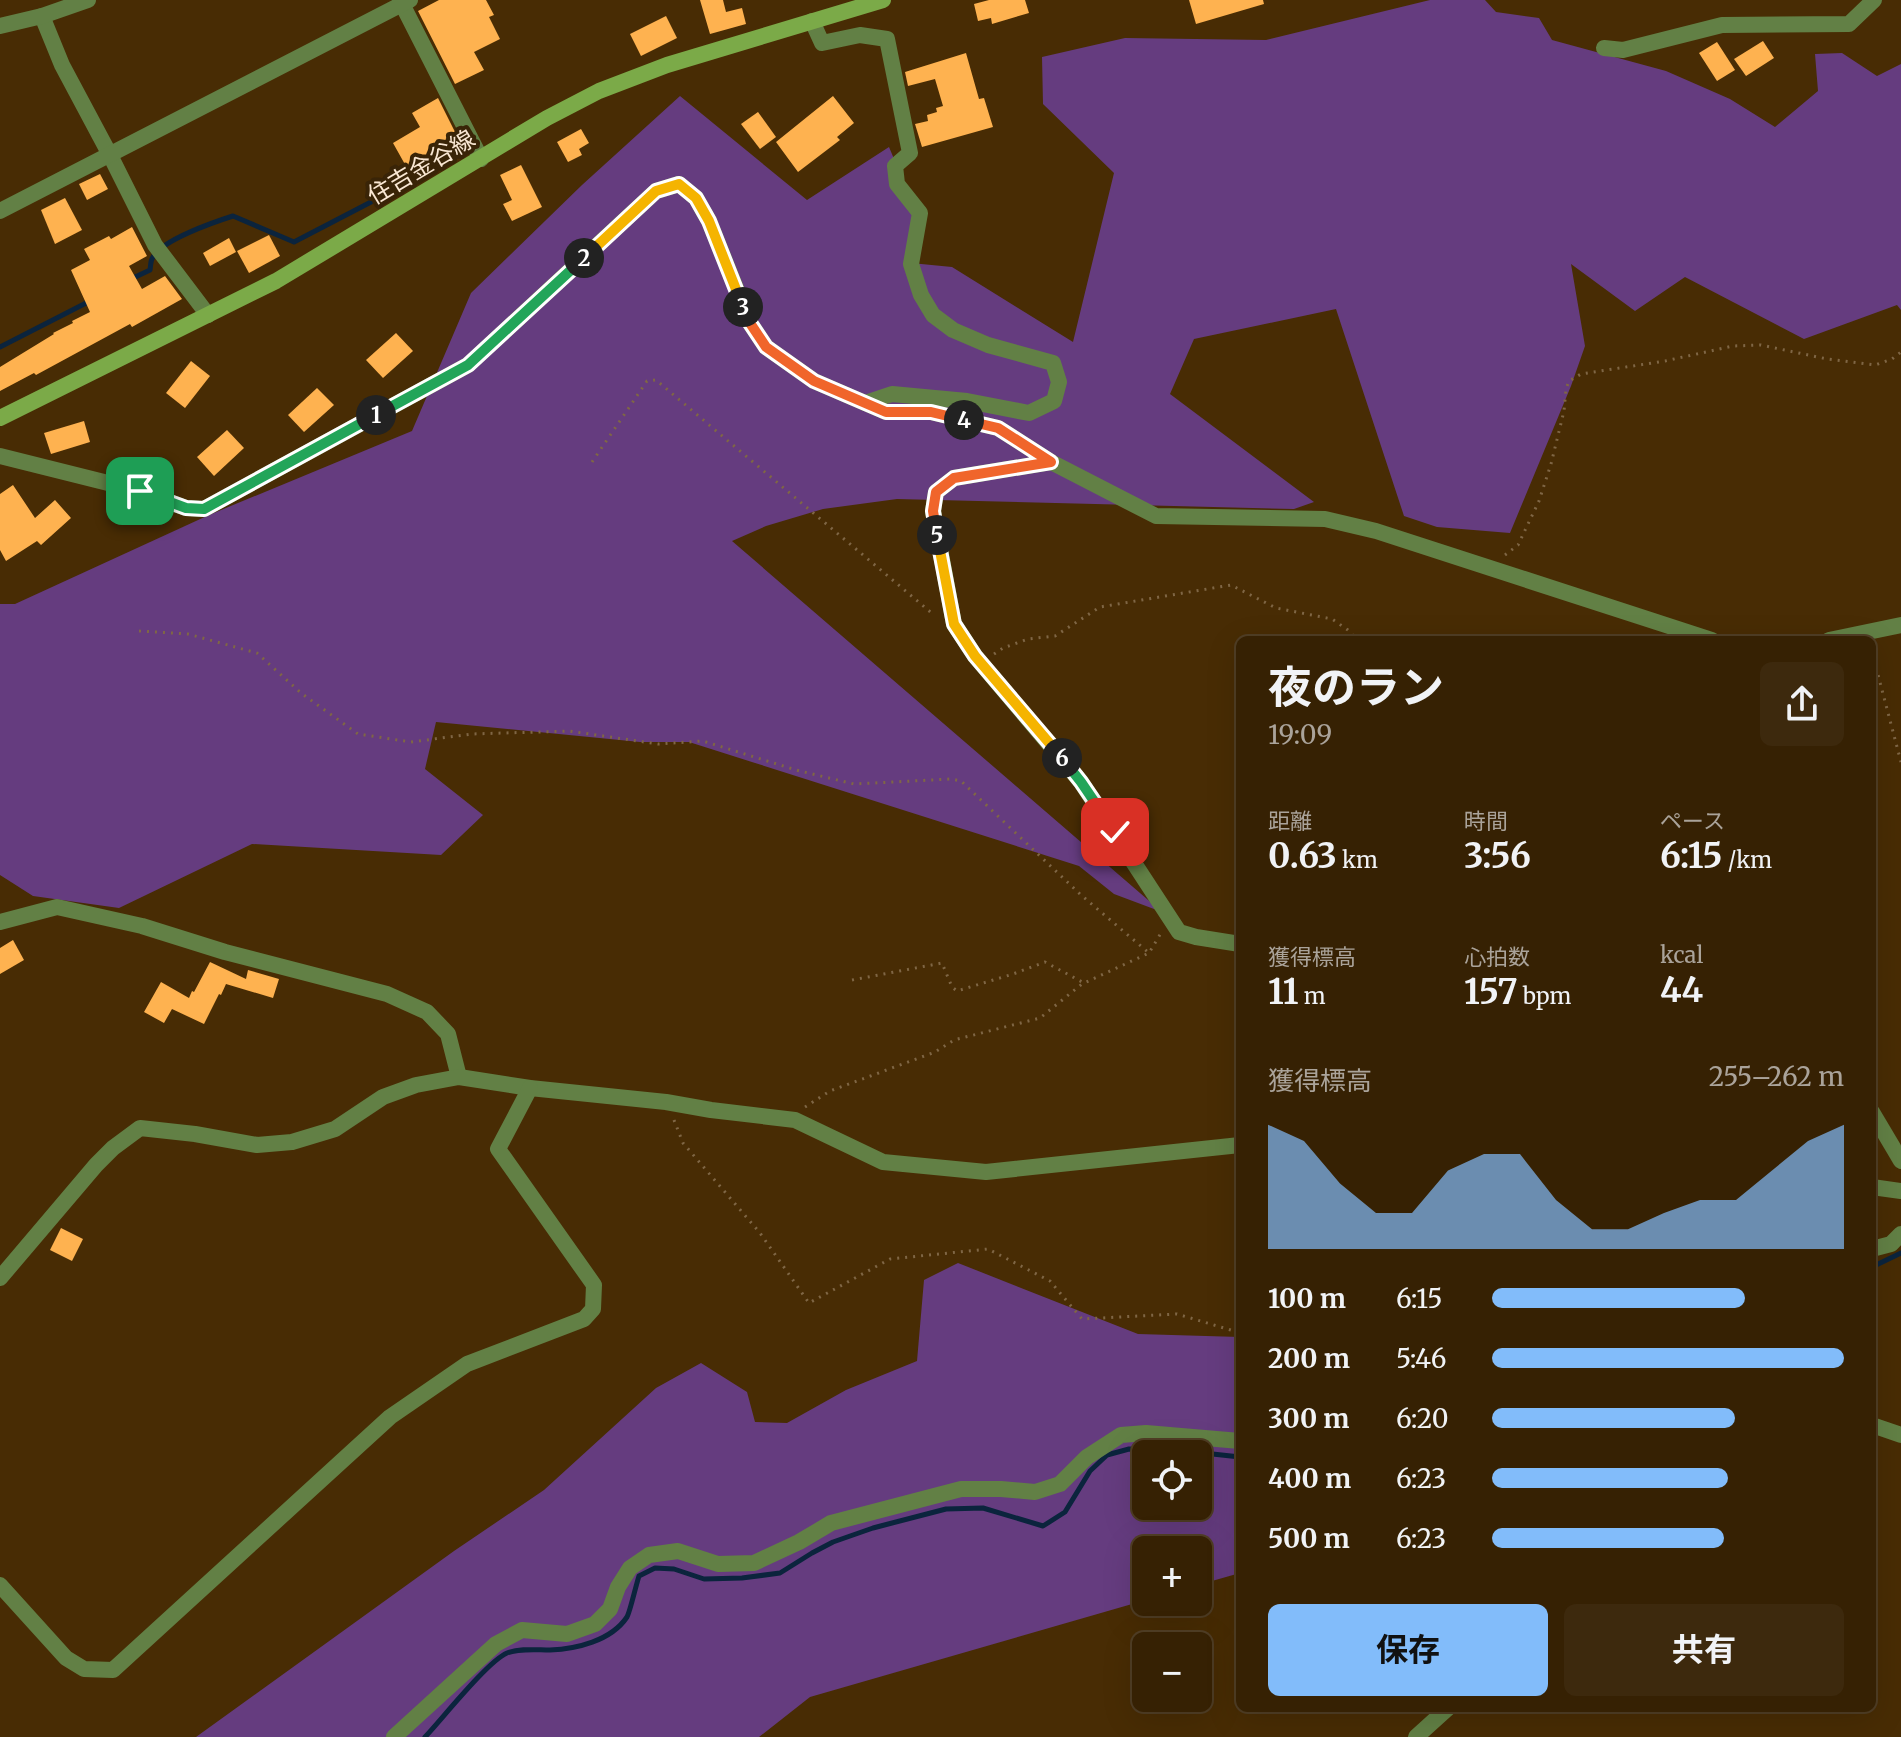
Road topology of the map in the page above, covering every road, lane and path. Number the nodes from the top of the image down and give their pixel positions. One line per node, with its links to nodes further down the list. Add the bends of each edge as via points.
1 (88, 0): 6 (street)
2 (883, 0): 5 (main road, 住吉金谷線)
3 (1874, 0): 9 (street, via 1849,24 1722,25 1623,50)
4 (404, 1): 10 (street); 11 (street)
5 (864, 3): 7 (main road, 住吉金谷線)
6 (42, 16): 8 (street); 10 (street)
7 (812, 21): 11 (main road, 住吉金谷線, via 599,91); 15 (street, via 822,43 860,35 887,39 910,153 895,166 897,184 920,213 911,264 933,315 988,345 1053,363 1059,382 1054,401 1029,413 892,394)
8 (0, 26)
9 (1604, 48)
10 (110, 155): 12 (street); 13 (street, via 157,249)
11 (481, 159): 13 (main road, 住吉金谷線, via 276,281)
12 (0, 211)
13 (208, 315): 16 (main road, 住吉金谷線)
14 (1901, 352): 20 (path, via 1875,365 1761,345 1733,346 1581,374 1566,389 1539,501 1518,545)
15 (865, 403): 17 (street, via 814,381 766,347 750,323 709,221 696,198 679,184 656,191 468,365 204,509); 19 (street, via 886,412 931,412 998,428)
16 (0, 418)
17 (0, 456)
18 (592, 462): 21 (path, via 647,381 656,380 945,624)
19 (1051, 462): 20 (street, via 1156,516 1325,519); 21 (street, via 954,478 936,492 933,511)
20 (1489, 567): 25 (street)
21 (954, 624): 27 (street)
22 (1901, 625): 26 (street)
23 (139, 631): 33 (path, via 188,634 257,653 358,734 411,742 569,731 658,744 703,741 854,784 961,781)
24 (1353, 636): 27 (path, via 1332,619 1276,608 1231,585 1100,607 1055,636 1003,648)
25 (1700, 636)
26 (1848, 636)
27 (981, 663): 31 (street, via 1081,782)
28 (1876, 667): 29 (path)
29 (1901, 762)
30 (0, 922): 36 (street, via 57,907 387,994 427,1012 448,1034)
31 (1174, 923): 32 (street, via 1179,932); 33 (path)
32 (1236, 943)
33 (1149, 953): 35 (path)
34 (852, 980): 35 (path, via 942,963 957,991 1045,962)
35 (1084, 983): 39 (path, via 1040,1018 954,1040 830,1091)
36 (459, 1077): 37 (street); 47 (street, via 383,1097 335,1129 292,1142 257,1145 140,1128 96,1165)
37 (530, 1088): 38 (street); 52 (street, via 498,1149 594,1285 593,1309 584,1319 467,1364 390,1417 113,1670 84,1669 66,1658)
38 (666, 1102): 39 (street); 48 (path, via 683,1143 760,1233 809,1303 890,1259 988,1249 1050,1281 1082,1319 1177,1314)
39 (786, 1119): 41 (street, via 883,1162 986,1172)
40 (1876, 1119): 42 (street)
41 (1236, 1145)
42 (1901, 1161)
43 (1876, 1188): 44 (street)
44 (1901, 1191)
45 (1901, 1234): 46 (street)
46 (1876, 1248)
47 (0, 1278)
48 (1236, 1331)
49 (1876, 1426): 50 (street)
50 (1901, 1435)
51 (1236, 1441): 54 (street, via 1121,1435 1087,1457 1060,1484 1035,1492 961,1489 831,1523 754,1563 718,1564 678,1551 649,1555 630,1568 610,1609 595,1624 567,1634 522,1630 496,1644)
52 (0, 1585)
53 (1444, 1712): 55 (street)
54 (394, 1737)
55 (1416, 1737)

